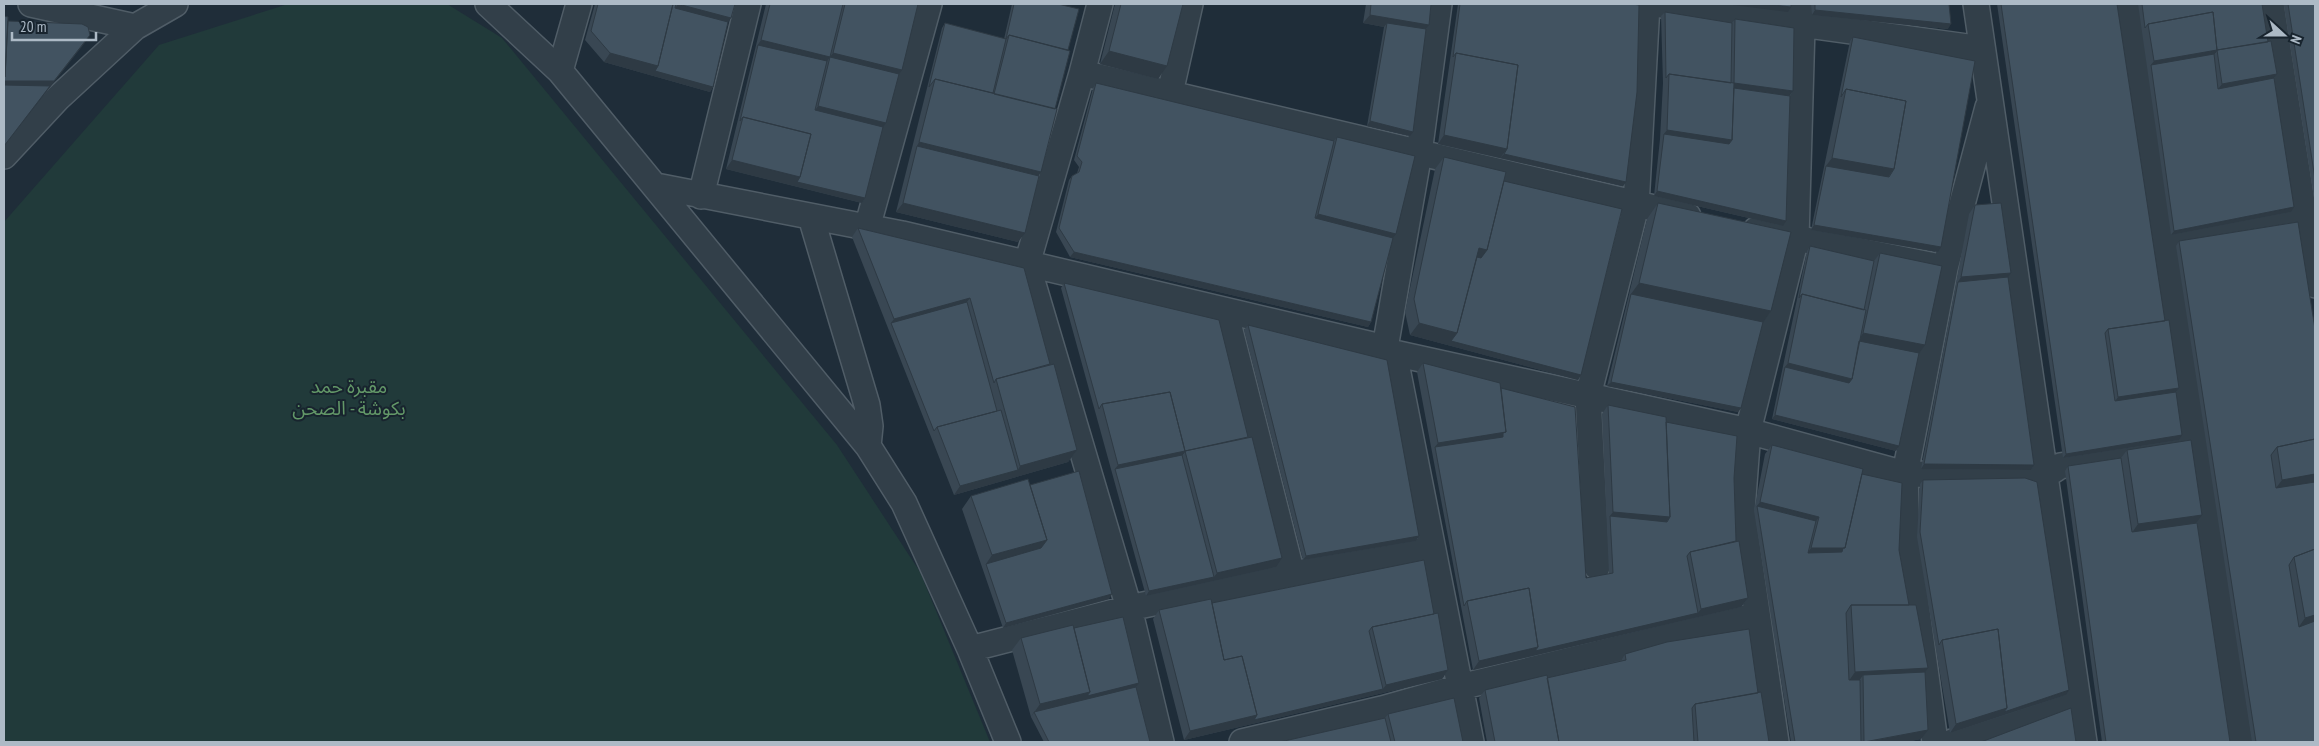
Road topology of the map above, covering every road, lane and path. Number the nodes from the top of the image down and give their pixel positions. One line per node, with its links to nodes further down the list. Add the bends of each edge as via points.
1 (31, 4): 16 (street)
2 (172, 4): 16 (street)
3 (488, 4): 18 (street)
4 (579, 4): 18 (street)
5 (748, 4): 25 (street)
6 (929, 4): 29 (street)
7 (1100, 4): 19 (street)
8 (1190, 4): 20 (street)
9 (1439, 4): 22 (street)
10 (1647, 4): 26 (street)
11 (1655, 4): 15 (street)
12 (1976, 4): 17 (street)
13 (2128, 4): 31 (street)
14 (2271, 4): 28 (street)
15 (1801, 15): 17 (street); 30 (street)
16 (135, 27): 23 (street, via 58,98)
17 (1982, 49): 21 (street)
18 (560, 71): 24 (street)
19 (1082, 73): 20 (street); 32 (street)
20 (1170, 93): 22 (street)
21 (1990, 97): 33 (street); 42 (street)
22 (1419, 153): 26 (street); 36 (street)
23 (4, 156)
24 (656, 186): 25 (street); 40 (street)
25 (701, 196): 27 (street)
26 (1636, 206): 30 (street); 37 (street)
27 (811, 217): 29 (street); 40 (street, via 867,405)
28 (2309, 225): 31 (street); 34 (street)
29 (867, 228): 32 (street)
30 (1796, 238): 33 (street); 38 (street)
31 (2164, 243): 39 (street)
32 (1026, 264): 35 (street); 46 (street)
33 (1945, 268): 41 (street)
34 (2315, 286)
35 (1224, 311): 36 (street); 45 (street)
36 (1389, 351): 37 (street); 43 (street)
37 (1588, 396): 38 (street); 44 (street)
38 (1748, 431): 41 (street); 47 (street, via 1742,510)
39 (2193, 443): 42 (street, via 2060,466); 59 (street)
40 (868, 446): 48 (street, via 904,503)
41 (1906, 474): 42 (street); 56 (street, via 1906,538)
42 (2046, 475): 50 (street)
43 (1431, 549): 45 (street); 49 (street)
44 (1596, 567)
45 (1292, 574): 46 (street)
46 (1129, 608): 48 (street); 52 (street)
47 (1757, 615): 49 (street); 55 (street)
48 (970, 649): 51 (street)
49 (1460, 687): 53 (street); 54 (street)
50 (2076, 701): 57 (street); 58 (street)
51 (1008, 742)
52 (1160, 742)
53 (1242, 742)
54 (1471, 742)
55 (1776, 742)
56 (1935, 742)
57 (1952, 742)
58 (2084, 742)
59 (2240, 742)

